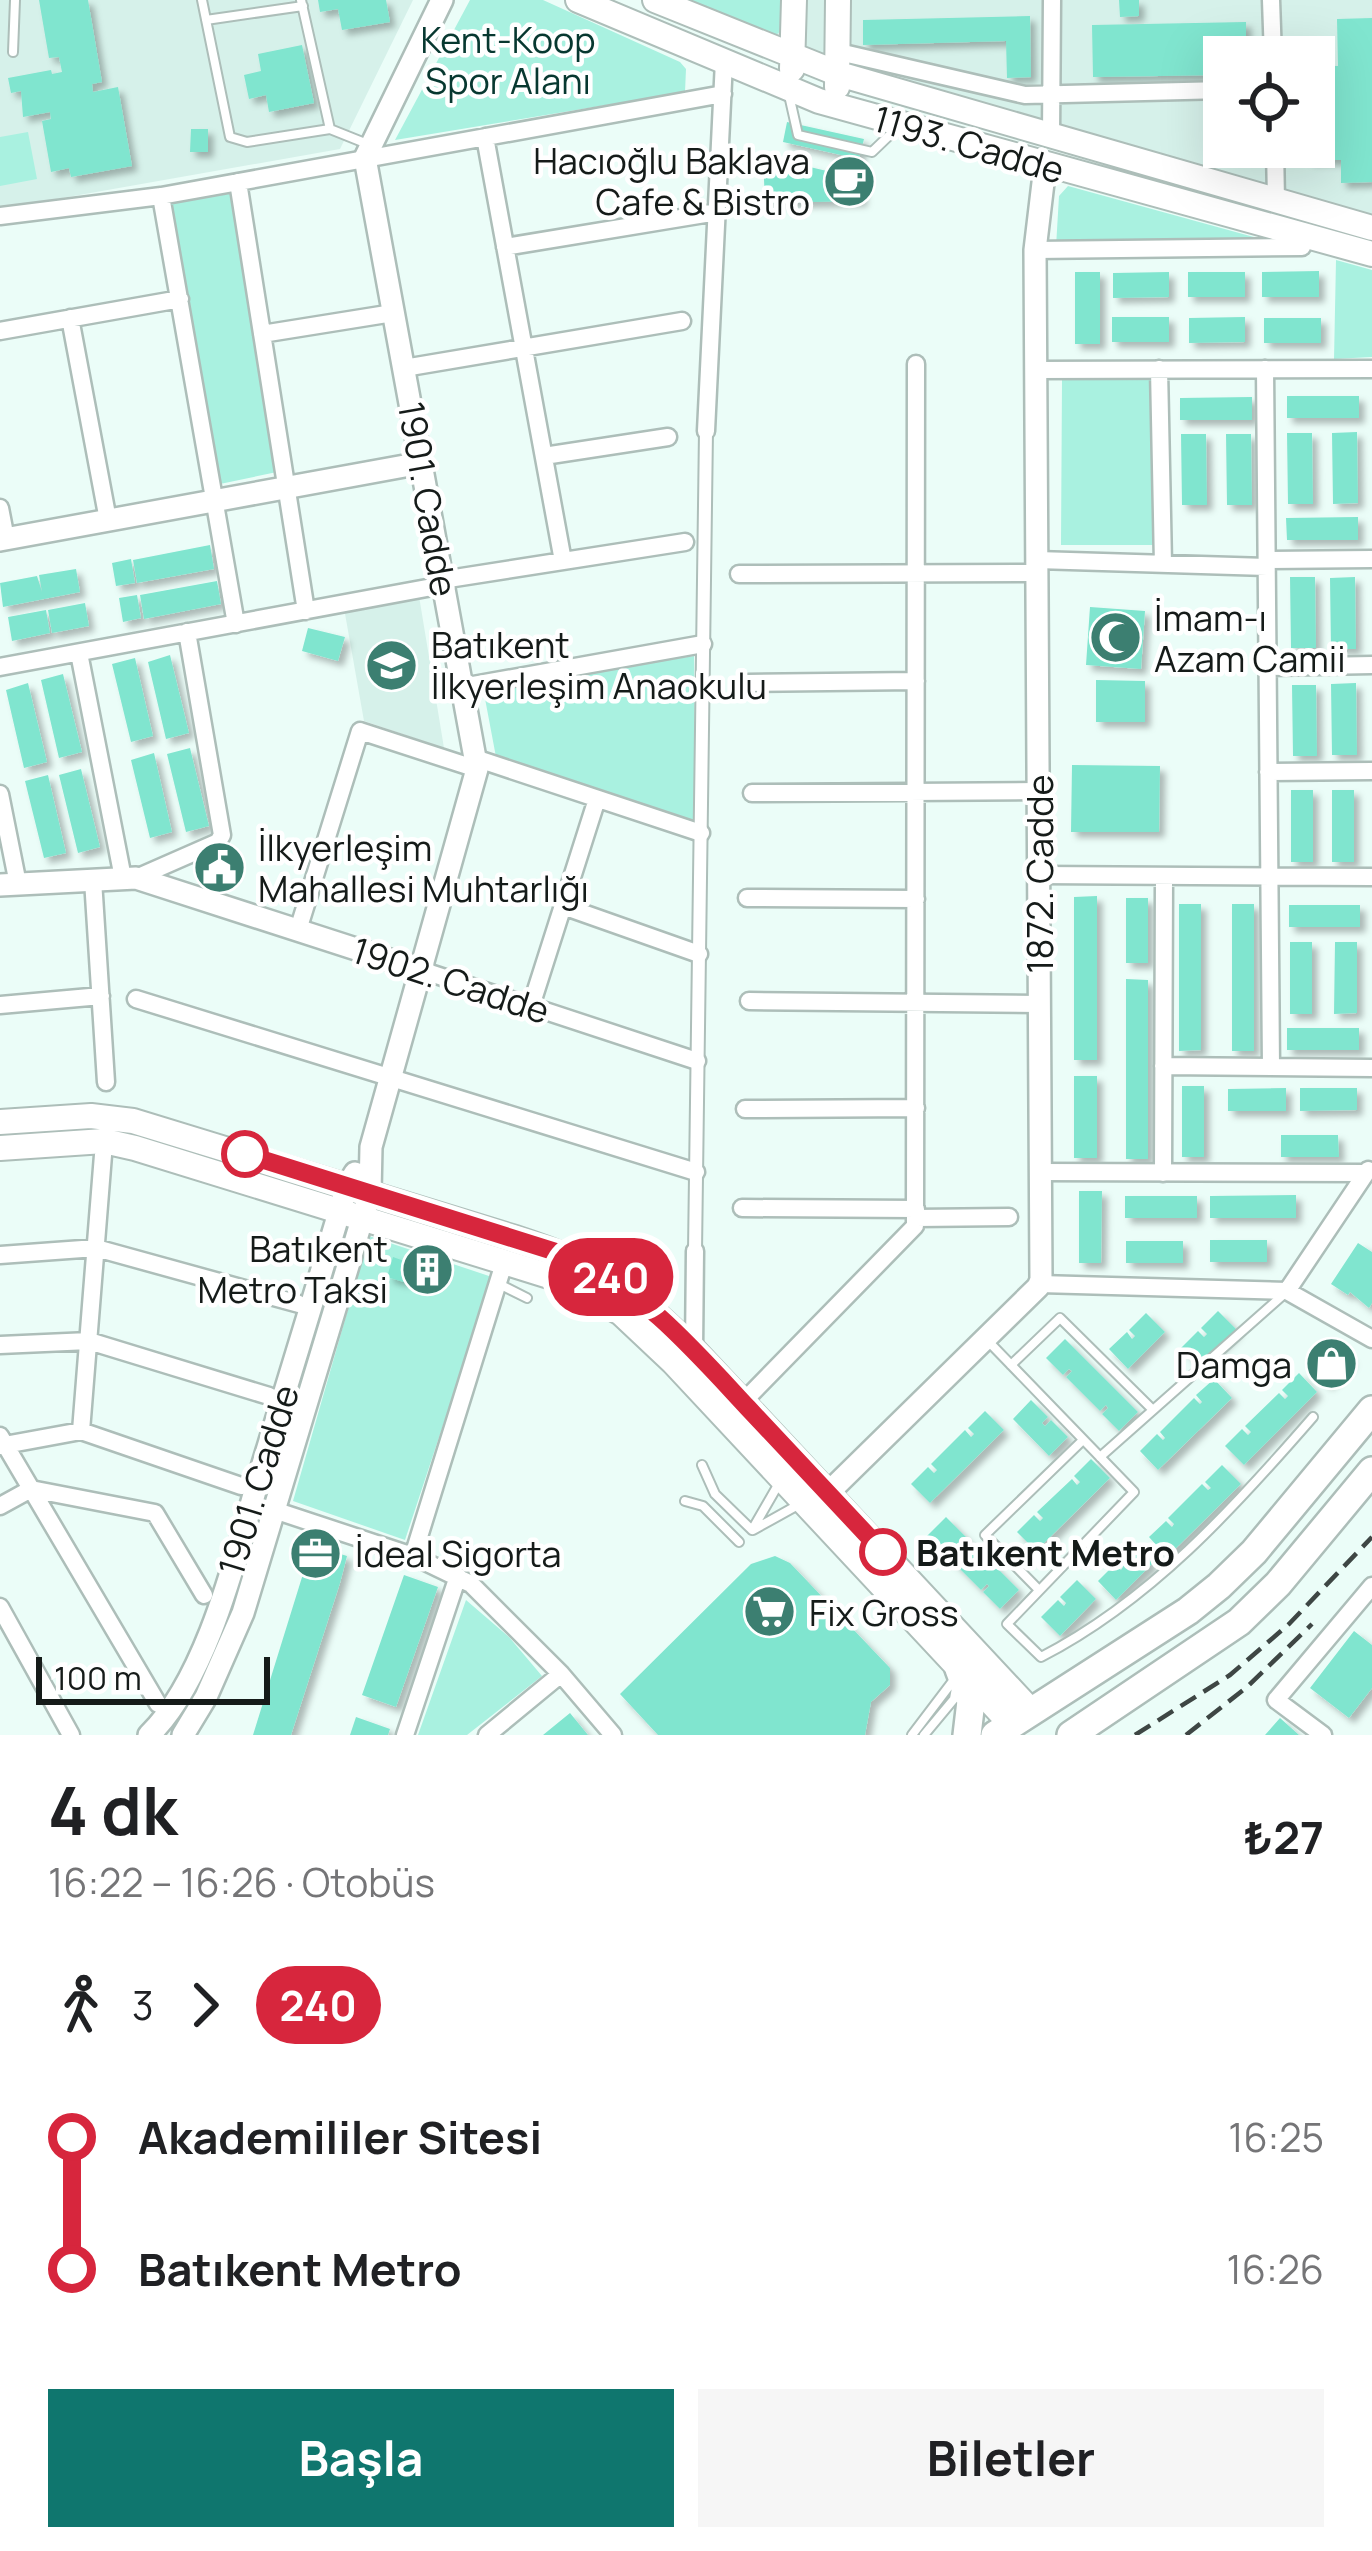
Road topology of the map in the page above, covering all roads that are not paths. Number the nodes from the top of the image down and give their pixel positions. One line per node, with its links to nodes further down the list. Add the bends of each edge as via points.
1 (15, 0): 13 (lane)
2 (202, 0): 11 (lane)
3 (442, 0): 26 (street)
4 (578, 0): 15 (main road, 1193. Cadde)
5 (655, 0): 14 (main road, 1193. Cadde)
6 (794, 0): 14 (main road)
7 (838, 0): 16 (main road)
8 (1052, 0): 20 (street)
9 (1271, 0): 12 (street)
10 (302, 3): 11 (lane); 23 (lane)
11 (206, 20): 23 (lane, via 230,137 247,142)
12 (1272, 36)
13 (13, 52)
14 (794, 58): 16 (main road, 1193. Cadde); 17 (main road)
15 (724, 62): 17 (main road, 1193. Cadde); 19 (street)
16 (839, 63): 20 (street); 21 (main road); 24 (main road, 1193. Cadde)
17 (788, 88): 21 (main road, 1193. Cadde); 22 (lane, via 798,135 872,152)
18 (1203, 90): 20 (street)
19 (722, 94): 25 (street); 32 (street)
20 (1054, 94): 24 (street)
21 (834, 106): 22 (main road, 1193. Cadde)
22 (900, 125): 27 (main road, 1193. Cadde)
23 (329, 129): 26 (lane, via 348,133)
24 (1051, 135): 27 (main road); 31 (main road, 1193. Cadde)
25 (485, 137): 26 (street); 35 (street)
26 (368, 152): 29 (street); 40 (street, 1901. Cadde)
27 (1045, 166): 37 (street, 1872. Cadde); 38 (main road, 1193. Cadde)
28 (1275, 168): 31 (street)
29 (238, 182): 30 (street); 44 (street)
30 (161, 196): 33 (street); 39 (street)
31 (1276, 201): 34 (main road, 1193. Cadde)
32 (717, 212): 35 (street); 52 (street)
33 (0, 216)
34 (1372, 228)
35 (506, 247): 45 (street)
36 (1301, 247): 37 (street)
37 (1035, 250): 51 (street, 1872. Cadde)
38 (1372, 254)
39 (180, 299): 41 (street); 57 (street)
40 (393, 313): 44 (street); 47 (street, 1901. Cadde)
41 (70, 318): 43 (street); 59 (street)
42 (682, 321): 45 (street)
43 (0, 331)
44 (262, 334): 56 (street)
45 (524, 350): 47 (street); 54 (street)
46 (916, 364): 68 (street)
47 (404, 368): 55 (street, 1901. Cadde)
48 (1159, 369): 49 (street); 51 (street); 64 (street)
49 (1265, 369): 50 (street); 65 (street)
50 (1372, 369)
51 (1036, 370): 66 (street, 1872. Cadde)
52 (706, 431): 73 (street)
53 (668, 436): 54 (street)
54 (544, 456): 63 (street)
55 (421, 463): 56 (street); 69 (street, 1901. Cadde)
56 (286, 488): 57 (street); 70 (street)
57 (217, 500): 59 (street); 71 (street)
58 (0, 508): 60 (street)
59 (108, 520): 60 (street)
60 (3, 540)
61 (685, 542): 63 (street)
62 (1372, 559): 65 (street)
63 (563, 561): 69 (street)
64 (1162, 564): 65 (street); 66 (street)
65 (1267, 564): 77 (street)
66 (1037, 567): 68 (street); 84 (street, 1872. Cadde)
67 (739, 574): 68 (street)
68 (916, 574): 78 (street)
69 (443, 583): 70 (street); 80 (street, 1901. Cadde)
70 (306, 611): 71 (street)
71 (236, 624): 72 (street)
72 (187, 632): 74 (street); 93 (street, via 221,839)
73 (703, 644): 80 (street); 89 (street)
74 (79, 652): 76 (street); 93 (street)
75 (1372, 664): 77 (street)
76 (0, 667)
77 (1268, 667): 83 (street)
78 (916, 681): 79 (street); 85 (street)
79 (748, 683)
80 (462, 687): 81 (street, 1901. Cadde)
81 (476, 763): 88 (street); 100 (street, via 360,731); 102 (street, 1901. Cadde)
82 (1372, 771): 83 (street)
83 (1268, 772): 92 (street)
84 (1038, 791): 85 (street); 90 (street, 1872. Cadde)
85 (916, 792): 87 (street); 98 (street)
86 (0, 794): 96 (street)
87 (752, 794)
88 (597, 799): 89 (street); 99 (street)
89 (700, 833): 101 (street)
90 (1039, 875): 91 (street); 107 (street, 1872. Cadde)
91 (1164, 876): 92 (street); 111 (street)
92 (1269, 877): 94 (street); 112 (street)
93 (129, 878): 95 (street); 100 (street, 1902. Cadde)
94 (1372, 878)
95 (93, 880): 96 (street); 103 (street)
96 (9, 884)
97 (747, 898): 98 (street)
98 (916, 899): 106 (street)
99 (563, 906): 101 (street); 109 (street)
100 (298, 930): 102 (street, 1902. Cadde)
101 (699, 954): 110 (street)
102 (421, 970): 109 (street, 1902. Cadde); 114 (street, 1901. Cadde)
103 (100, 996): 108 (street); 115 (street)
104 (136, 1000): 114 (street)
105 (749, 1001): 106 (street)
106 (916, 1003): 107 (street); 117 (street)
107 (1039, 1004): 123 (street, 1872. Cadde)
108 (0, 1005)
109 (531, 1006): 110 (street, 1902. Cadde)
110 (697, 1061): 122 (street)
111 (1163, 1066): 112 (street); 124 (street)
112 (1271, 1067): 113 (street)
113 (1372, 1068)
114 (391, 1076): 122 (street); 125 (street, 1901. Cadde)
115 (106, 1082)
116 (745, 1108): 117 (street)
117 (916, 1108): 127 (street)
118 (0, 1122): 125 (main road, via 133,1121)
119 (0, 1148): 125 (main road, via 104,1141)
120 (103, 1155): 129 (street)
121 (1369, 1169): 124 (street); 134 (street)
122 (696, 1172): 130 (street)
123 (1040, 1172): 124 (street); 133 (street, 1872. Cadde)
124 (1163, 1173)
125 (355, 1202): 132 (main road); 141 (main road, via 589,1265 635,1293); 161 (street, 1901. Cadde); 176 (street, 1901. Cadde, via 221,1600 180,1695)
126 (742, 1208): 127 (street)
127 (916, 1214): 128 (street); 144 (street, via 911,1234)
128 (1009, 1217)
129 (96, 1248): 131 (street); 136 (street); 139 (street)
130 (694, 1251): 141 (street)
131 (0, 1255)
132 (501, 1272): 135 (lane); 154 (main road, via 562,1280 621,1313); 164 (street)
133 (1040, 1284): 134 (street); 137 (street)
134 (1287, 1292): 138 (street); 145 (lane)
135 (527, 1298)
136 (298, 1304)
137 (986, 1339): 142 (lane); 157 (street)
138 (1372, 1339)
139 (88, 1341): 140 (street); 143 (street); 148 (street)
140 (0, 1345)
141 (694, 1350): 144 (main road)
142 (1011, 1365): 145 (lane, via 1060,1318); 149 (lane)
143 (269, 1396)
144 (743, 1402): 157 (main road)
145 (1154, 1410): 151 (lane)
146 (1372, 1410): 174 (main road, via 1219,1586)
147 (1313, 1418): 167 (lane, via 1178,1559 1109,1617 1041,1657 1007,1624)
148 (82, 1431): 150 (street); 155 (street)
149 (1083, 1440): 151 (lane); 167 (lane, via 985,1535)
150 (2, 1442): 156 (street)
151 (1100, 1457): 167 (lane, via 1134,1492)
152 (702, 1465): 162 (lane, via 715,1494)
153 (1372, 1471): 173 (main road, via 1239,1622)
154 (781, 1479): 159 (main road); 162 (lane)
155 (241, 1486)
156 (31, 1489): 160 (street); 168 (street, via 155,1513); 172 (street)
157 (828, 1493): 174 (main road)
158 (685, 1501): 163 (lane, via 703,1506)
159 (804, 1502): 162 (lane); 170 (main road)
160 (0, 1506)
161 (274, 1510): 164 (street); 177 (street, 1901. Cadde, via 240,1620)
162 (752, 1530)
163 (739, 1542)
164 (413, 1556): 165 (street)
165 (458, 1576): 171 (street); 178 (street)
166 (1372, 1586): 186 (street, via 1276,1700)
167 (1039, 1590)
168 (204, 1595)
169 (0, 1607): 175 (street)
170 (959, 1669): 174 (main road); 181 (lane); 182 (lane, via 953,1699); 183 (main road, via 971,1701)
171 (561, 1674): 179 (street); 180 (street)
172 (158, 1704)
173 (1096, 1726): 185 (main road)
174 (1015, 1727): 184 (main road)
175 (71, 1735)
176 (149, 1735)
177 (183, 1735)
178 (406, 1735)
179 (487, 1735)
180 (613, 1735)
181 (912, 1735)
182 (924, 1735)
183 (967, 1735)
184 (1053, 1735)
185 (1071, 1735)
186 (1323, 1735)

